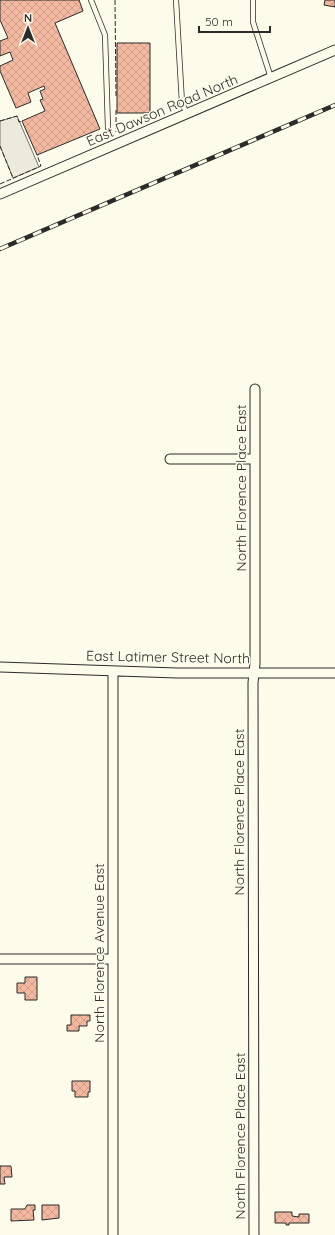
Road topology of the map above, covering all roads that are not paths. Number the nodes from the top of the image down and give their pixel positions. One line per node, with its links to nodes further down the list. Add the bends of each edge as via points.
1 (91, 0): 7 (lane, via 105,35)
2 (176, 0): 6 (lane, via 182,103)
3 (253, 0): 5 (lane, via 253,22)
4 (335, 50): 5 (street, East Dawson Road North)
5 (271, 78): 6 (street, East Dawson Road North)
6 (187, 114): 8 (street, East Dawson Road North)
7 (108, 128)
8 (0, 194)
9 (255, 389): 11 (street, North Florence Place East)
10 (170, 459): 11 (street)
11 (255, 459): 14 (street, North Florence Place East)
12 (0, 667): 13 (street, East Latimer Street North)
13 (113, 671): 14 (street, East Latimer Street North); 17 (street, North Florence Avenue East)
14 (254, 673): 15 (street, East Latimer Street North); 19 (street, North Florence Place East)
15 (335, 673)
16 (0, 959): 17 (street)
17 (113, 959): 18 (street, North Florence Avenue East)
18 (113, 1235)
19 (254, 1235)

